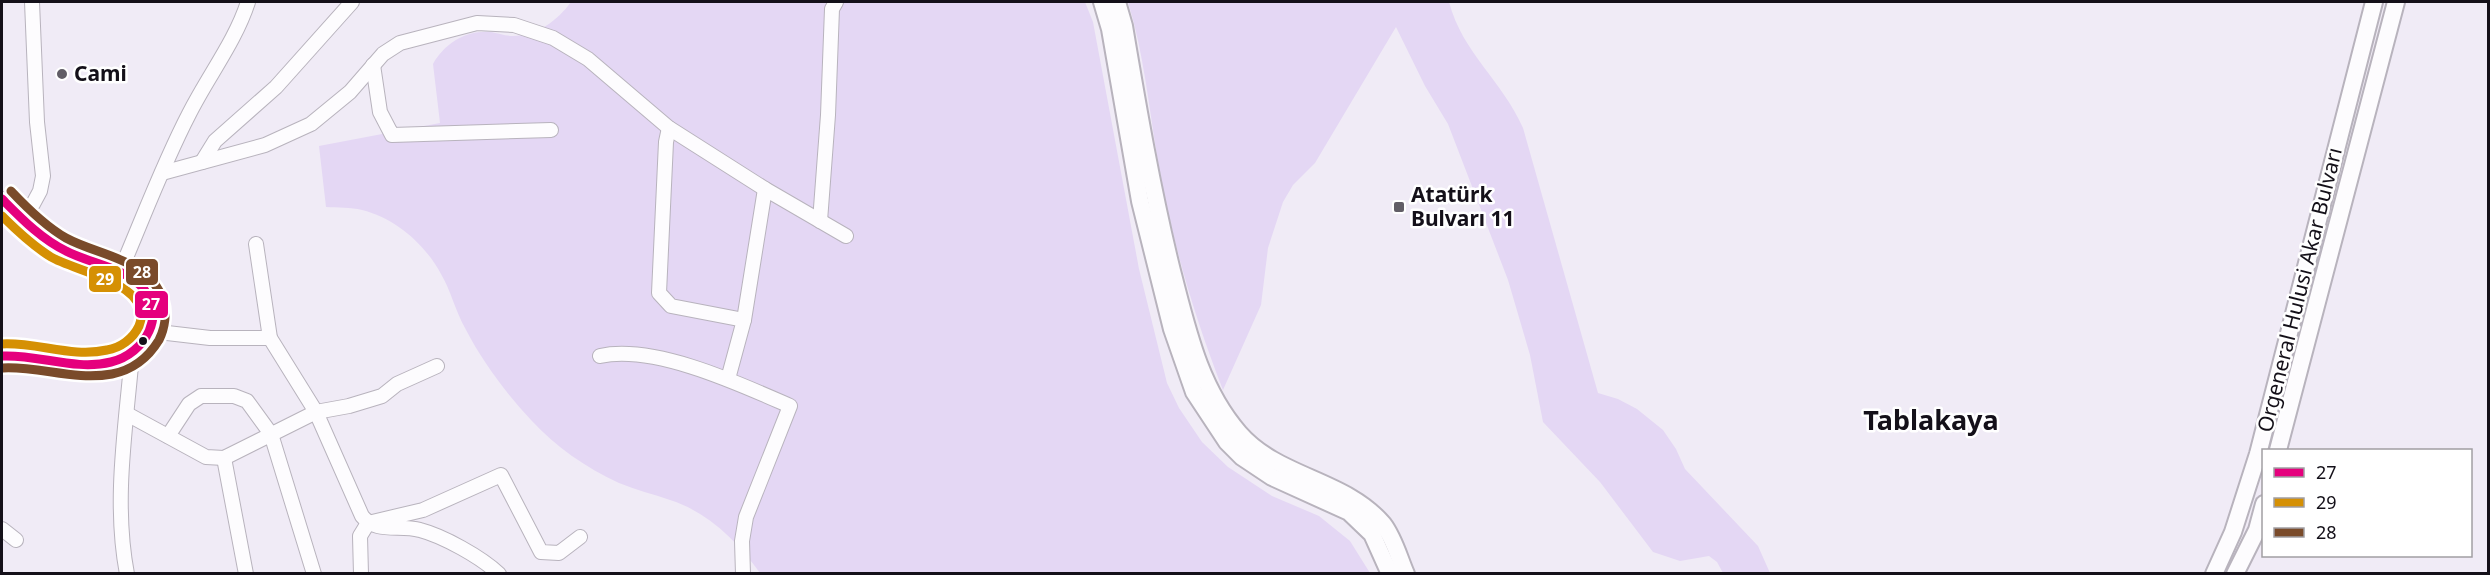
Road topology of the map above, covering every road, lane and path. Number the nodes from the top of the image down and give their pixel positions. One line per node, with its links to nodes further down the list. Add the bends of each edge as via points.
1 (32, 2): 16 (street, via 43,176 36,197)
2 (248, 2): 13 (street, via 240,27 207,78)
3 (352, 2): 12 (street, via 276,87 215,141)
4 (836, 2): 17 (street, via 832,9)
5 (1102, 2): 46 (main road, via 1140,201 1172,329 1194,392 1227,442 1242,457 1272,477 1349,512 1372,534)
6 (1117, 2): 47 (main road, via 1154,198 1186,325 1207,386 1252,446 1279,464 1364,506 1384,525)
7 (2374, 2): 48 (main road, Orgeneral Hulusi Akar Bulvarı, via 2258,454 2233,532)
8 (2396, 2): 33 (main road, Orgeneral Hulusi Akar Bulvarı)
9 (373, 65): 10 (street, via 383,54 410,40 477,23 514,25 553,38 588,59); 11 (street, via 380,112 392,135); 12 (street, via 350,92 311,124 265,145)
10 (669, 128): 14 (street); 21 (street, via 660,293 671,306)
11 (551, 129)
12 (202, 162): 13 (street)
13 (162, 173): 20 (street)
14 (765, 189): 17 (street); 21 (street)
15 (2, 200): 16 (street)
16 (20, 217): 20 (street, via 58,247)
17 (820, 221): 18 (street)
18 (846, 236)
19 (256, 244): 23 (street)
20 (119, 274): 22 (street, via 142,287 150,298)
21 (744, 320): 28 (street)
22 (150, 331): 23 (street, via 210,338); 24 (street)
23 (270, 338): 29 (street)
24 (132, 354): 25 (street, via 113,362 89,365); 30 (street)
25 (2, 356)
26 (600, 356): 28 (street, via 642,354)
27 (437, 366): 29 (street, via 397,384 382,396)
28 (728, 379): 45 (street, via 790,406 746,517)
29 (316, 412): 31 (street); 36 (street, via 360,513)
30 (127, 414): 32 (street); 40 (street, via 121,506)
31 (271, 434): 32 (street, via 247,401 208,395 189,404); 34 (street); 42 (street)
32 (168, 436): 34 (street, via 206,457)
33 (2278, 449)
34 (224, 458): 41 (street)
35 (2262, 510): 49 (main road)
36 (368, 523): 38 (street, via 423,510 501,475 541,552 559,553); 43 (street, via 360,536); 44 (street, via 429,533)
37 (2, 529): 39 (street)
38 (580, 537)
39 (16, 540)
40 (127, 573)
41 (246, 573)
42 (314, 573)
43 (361, 573)
44 (499, 573)
45 (743, 573)
46 (1390, 573)
47 (1406, 573)
48 (2214, 573)
49 (2235, 573)

